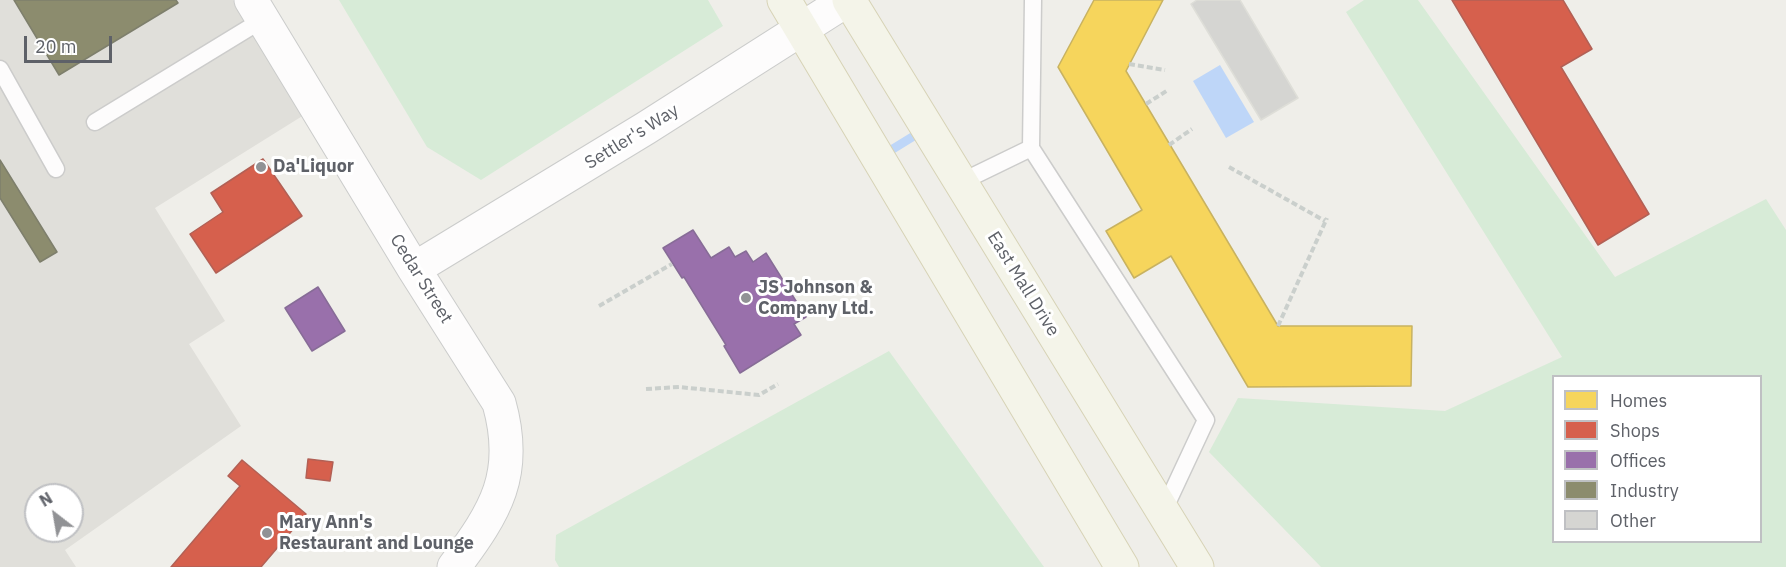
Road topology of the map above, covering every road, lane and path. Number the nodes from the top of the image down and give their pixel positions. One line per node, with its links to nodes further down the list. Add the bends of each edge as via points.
1 (784, 0): 5 (main road)
2 (848, 0): 5 (main road, Settler's Way); 17 (main road, East Mall Drive)
3 (1033, 0): 14 (lane)
4 (256, 10): 11 (lane); 19 (main road, Cedar Street)
5 (802, 30): 19 (main road, Settler's Way); 26 (main road)
6 (1129, 64): 8 (path)
7 (0, 69): 16 (lane)
8 (1165, 70)
9 (1168, 90): 10 (path)
10 (1146, 104)
11 (95, 122)
12 (1192, 129): 13 (path)
13 (1169, 145)
14 (1031, 148): 17 (lane); 24 (lane, via 1206,420)
15 (1229, 167): 21 (path, via 1326,220)
16 (56, 169)
17 (961, 182): 24 (main road, East Mall Drive)
18 (672, 264): 20 (path)
19 (414, 269): 25 (main road, Cedar Street, via 499,403 506,427 506,471 498,499 485,526)
20 (599, 306)
21 (1278, 326)
22 (778, 384): 23 (path, via 759,395 679,387)
23 (646, 389)
24 (1163, 512): 27 (main road, East Mall Drive)
25 (454, 567)
26 (1122, 567)
27 (1197, 567)

